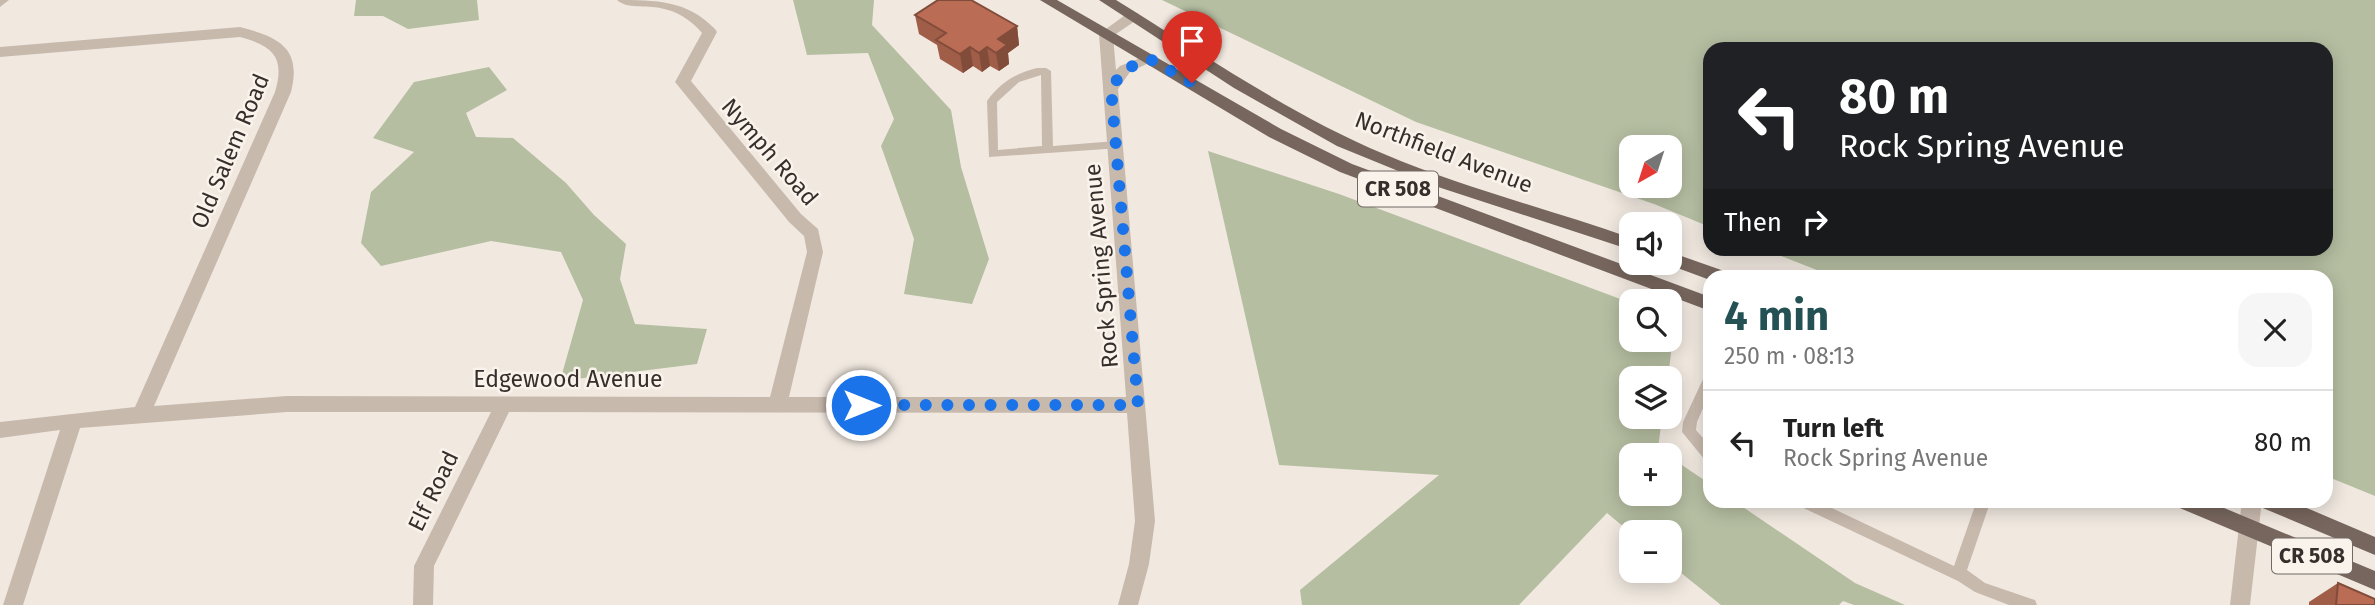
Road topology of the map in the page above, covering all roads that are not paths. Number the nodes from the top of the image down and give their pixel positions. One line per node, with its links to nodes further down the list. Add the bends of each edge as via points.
1 (624, 0): 17 (street, Nymph Road, via 678,5 701,20 710,32 683,82 812,233 811,274)
2 (1047, 0): 5 (main road, CR 508)
3 (1106, 0): 4 (main road, Northfield Avenue / CR 508)
4 (1133, 16): 5 (street); 11 (main road, Northfield Avenue / CR 508, via 1307,123 1377,158)
5 (1106, 34): 7 (main road, CR 508); 8 (street, Rock Spring Avenue)
6 (0, 52): 19 (street, Old Salem Road, via 240,32 268,42 281,53 288,70 283,92)
7 (1150, 59): 8 (street, via 1125,69); 14 (main road, CR 508, via 1275,133 1346,168)
8 (1111, 88): 9 (street, Rock Spring Avenue)
9 (1116, 145): 10 (lane); 18 (street, Rock Spring Avenue)
10 (1048, 150): 10 (lane, via 993,154 992,100 1007,84 1032,72 1046,71)
11 (1619, 240)
12 (1682, 262): 13 (main road)
13 (1703, 270)
14 (1703, 301)
15 (1703, 393): 22 (lane, via 1689,432)
16 (504, 404): 17 (street, Edgewood Avenue); 19 (street, Edgewood Avenue, via 286,404); 33 (street, Elf Road, via 424,566)
17 (778, 404): 18 (street, Edgewood Avenue)
18 (1138, 405): 34 (street, Rock Spring Avenue, via 1145,521)
19 (141, 414): 20 (street, Edgewood Avenue)
20 (73, 421): 21 (street, Edgewood Avenue); 32 (street)
21 (0, 430)
22 (1703, 448)
23 (1817, 508): 30 (lane)
24 (1981, 508): 30 (lane)
25 (2200, 508): 28 (main road, CR 508)
26 (2251, 508): 28 (street)
27 (2284, 508): 29 (main road, CR 508)
28 (2250, 530): 31 (main road, CR 508); 36 (street)
29 (2375, 546)
30 (1961, 576): 35 (lane)
31 (2375, 581)
32 (13, 605)
33 (423, 605)
34 (1128, 605)
35 (2030, 605)
36 (2240, 605)

